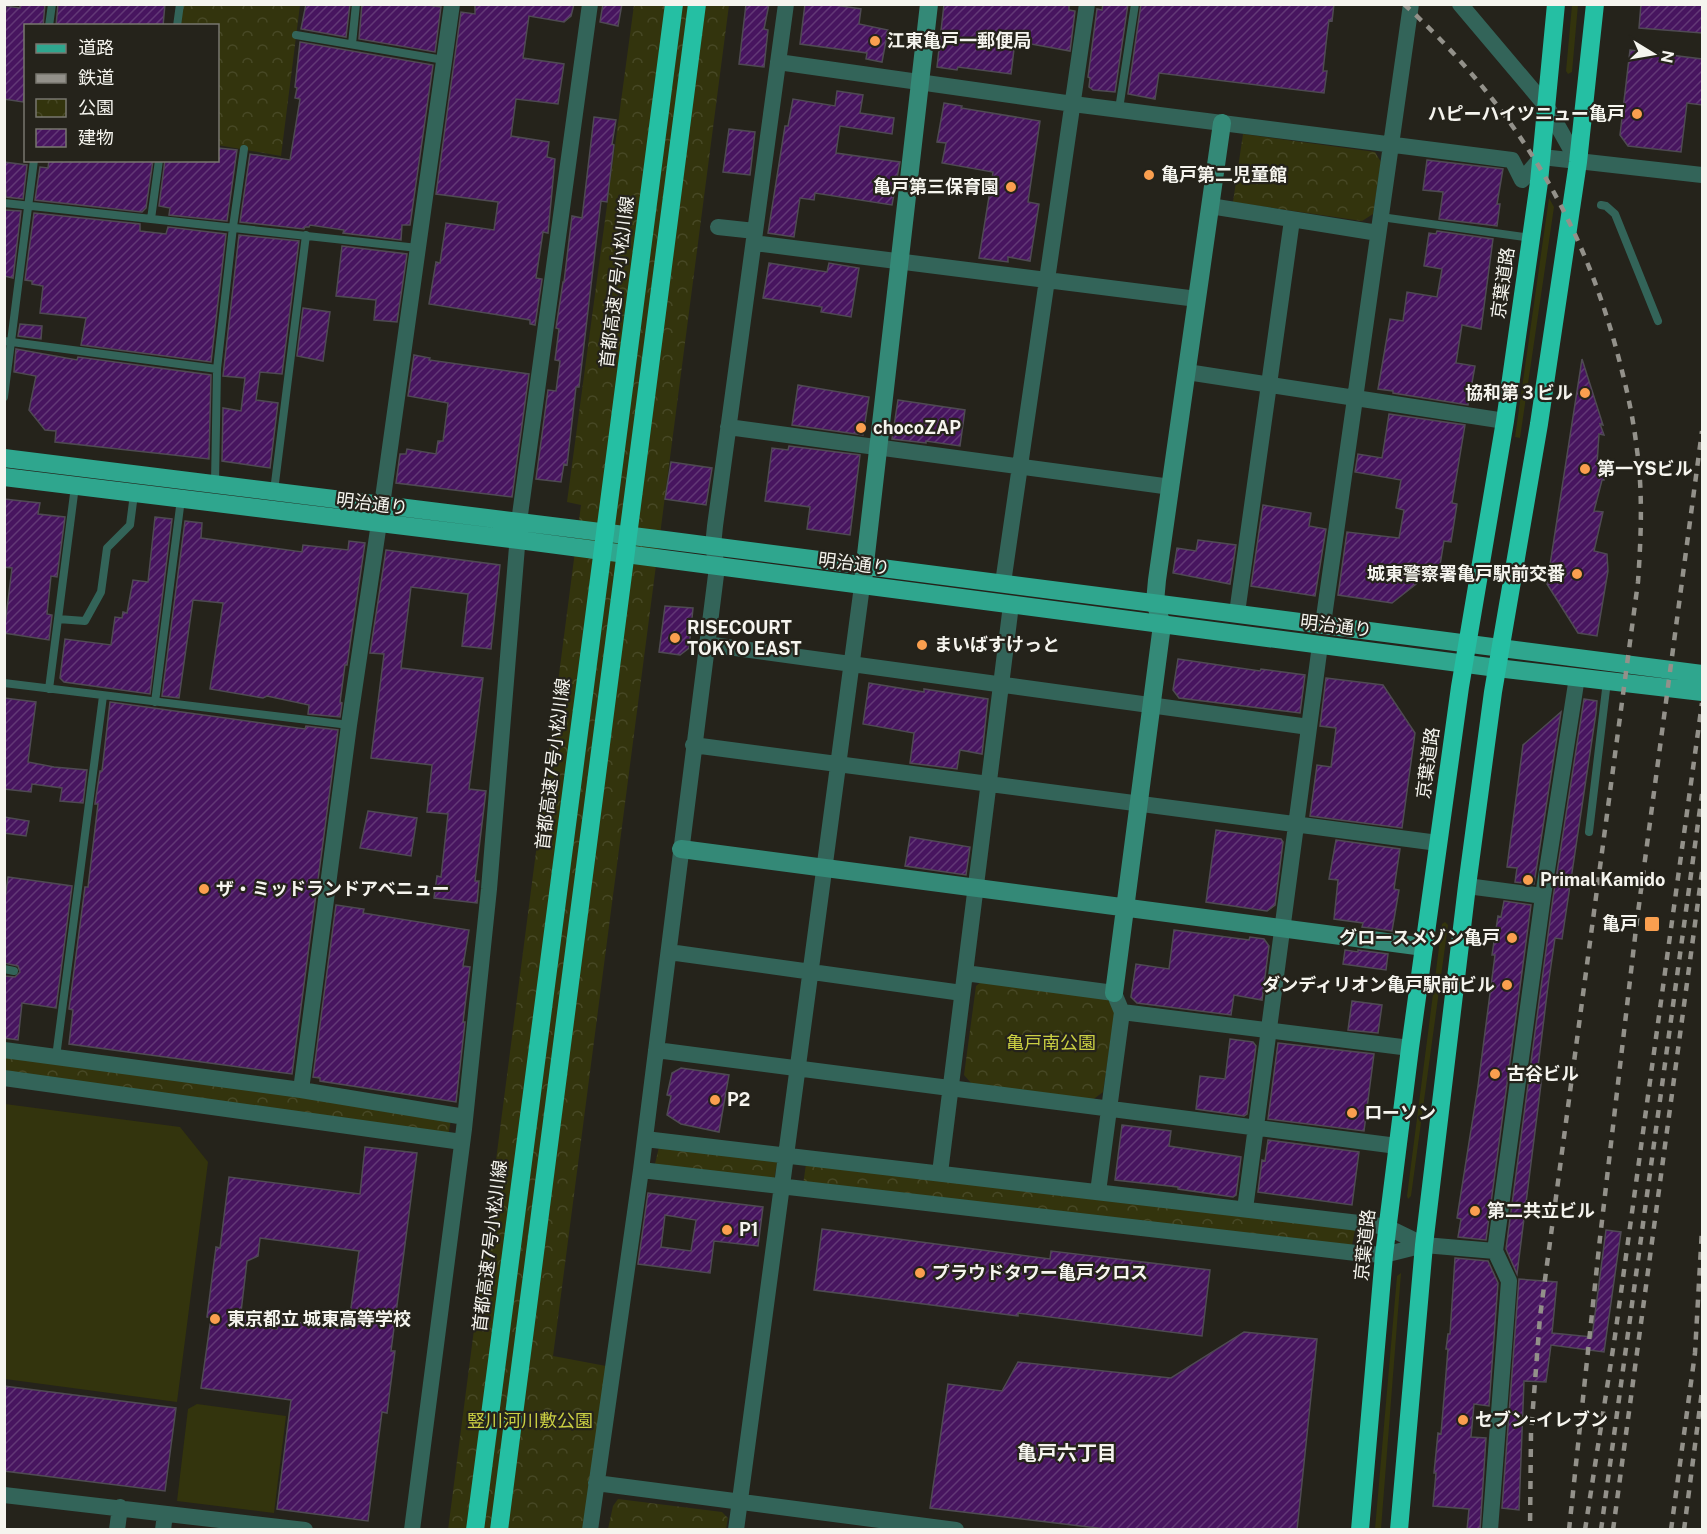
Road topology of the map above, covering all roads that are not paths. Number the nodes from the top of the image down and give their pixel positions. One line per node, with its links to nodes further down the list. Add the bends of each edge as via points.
1 (52, 4): 16 (lane)
2 (180, 4): 17 (lane)
3 (356, 4): 19 (lane)
4 (452, 4): 20 (street)
5 (590, 4): 71 (street)
6 (675, 4): 159 (highway, 首都高速7号小松川線, bridge)
7 (697, 4): 160 (highway, bridge)
8 (786, 4): 21 (street)
9 (929, 4): 22 (street)
10 (1087, 4): 23 (street)
11 (1135, 4): 25 (lane)
12 (1411, 4): 27 (street)
13 (1461, 4): 24 (street)
14 (1556, 4): 24 (highway, 京葉道路)
15 (1595, 4): 32 (highway)
16 (49, 24)
17 (177, 24)
18 (296, 35): 19 (lane)
19 (352, 44): 20 (lane)
20 (444, 60): 46 (street)
21 (778, 62): 22 (street); 44 (street)
22 (920, 82): 23 (street); 47 (street)
23 (1073, 104): 25 (street); 48 (street)
24 (1547, 107): 29 (highway, 京葉道路); 32 (street)
25 (1119, 109): 26 (street)
26 (1222, 123): 27 (street); 37 (street)
27 (1391, 144): 29 (street, via 1512,160 1522,180); 40 (street)
28 (244, 148): 41 (lane)
29 (1542, 157): 32 (street); 45 (highway, 京葉道路)
30 (34, 162): 36 (lane)
31 (159, 162): 38 (lane)
32 (1578, 162): 33 (street); 86 (highway, via 1539,424)
33 (1702, 175)
34 (4, 203): 36 (lane)
35 (1601, 205): 50 (lane, via 1615,214)
36 (29, 206): 38 (lane); 51 (lane)
37 (1210, 206): 39 (street); 49 (street)
38 (151, 219): 41 (lane)
39 (1293, 219): 40 (street); 54 (street)
40 (1379, 225): 45 (lane); 56 (street)
41 (233, 227): 43 (lane); 52 (lane)
42 (718, 227): 44 (street)
43 (306, 235): 46 (lane); 66 (lane)
44 (754, 237): 47 (street); 58 (street)
45 (1531, 238): 57 (highway, 京葉道路)
46 (418, 248): 69 (street)
47 (899, 262): 48 (street); 59 (street)
48 (1047, 280): 49 (street); 61 (street)
49 (1197, 299): 53 (street)
50 (1658, 321)
51 (8, 341): 52 (lane); 55 (lane)
52 (217, 369): 63 (lane)
53 (1187, 372): 54 (street); 65 (street)
54 (1269, 385): 56 (street); 79 (street)
55 (4, 397)
56 (1355, 398): 57 (street); 81 (street)
57 (1505, 421): 83 (highway, 京葉道路)
58 (729, 427): 59 (street); 72 (street)
59 (878, 447): 61 (street); 73 (street)
60 (4, 458): 63 (main road, 明治通り)
61 (1020, 466): 65 (street); 75 (street)
62 (4, 477): 64 (main road, 明治通り)
63 (215, 483): 66 (main road, 明治通り)
64 (75, 486): 67 (main road, 明治通り); 80 (lane)
65 (1171, 487): 77 (street)
66 (274, 491): 69 (main road, 明治通り)
67 (134, 494): 68 (main road, 明治通り); 80 (lane, via 130,525 107,548 101,592 85,621)
68 (181, 499): 70 (main road, 明治通り); 98 (lane)
69 (382, 505): 71 (main road, 明治通り)
70 (379, 523): 71 (main road, 明治通り); 100 (street)
71 (519, 531): 72 (main road, 明治通り, bridge, via 580,529); 74 (main road, 明治通り, bridge, via 578,549); 135 (street)
72 (713, 546): 73 (main road, 明治通り); 74 (street)
73 (864, 565): 75 (main road, 明治通り); 76 (street)
74 (717, 567): 76 (main road, 明治通り); 84 (street)
75 (1004, 583): 77 (main road, 明治通り)
76 (862, 586): 78 (main road, 明治通り); 87 (street)
77 (1155, 602): 79 (main road, 明治通り); 82 (street)
78 (1011, 605): 82 (main road, 明治通り); 94 (street)
79 (1237, 613): 81 (main road, 明治通り)
80 (58, 619): 95 (lane)
81 (1323, 624): 83 (main road, 明治通り)
82 (1162, 625): 85 (main road, 明治通り); 99 (street)
83 (1467, 642): 86 (main road, 明治通り); 88 (highway, 京葉道路)
84 (706, 644): 87 (street); 102 (street)
85 (1320, 645): 88 (main road, 明治通り); 101 (street)
86 (1500, 647): 89 (highway); 90 (main road, 明治通り)
87 (851, 664): 94 (street); 103 (street)
88 (1463, 664): 89 (main road, 明治通り); 108 (highway, 京葉道路)
89 (1497, 668): 91 (main road, 明治通り); 111 (highway)
90 (1702, 674)
91 (1577, 677): 92 (main road, 明治通り); 113 (street)
92 (1608, 681): 96 (main road, 明治通り); 107 (lane)
93 (4, 683): 95 (lane)
94 (1001, 685): 99 (street); 104 (street)
95 (49, 689): 97 (lane)
96 (1702, 692)
97 (103, 696): 98 (lane); 129 (lane)
98 (155, 702): 100 (lane)
99 (1152, 706): 101 (street); 105 (street)
100 (349, 725): 133 (street)
101 (1309, 727): 106 (street)
102 (693, 745): 103 (street); 109 (street)
103 (838, 764): 104 (street); 110 (street)
104 (989, 784): 105 (street); 112 (street)
105 (1139, 804): 106 (street); 114 (street)
106 (1296, 825): 108 (street); 115 (street)
107 (1589, 832)
108 (1438, 843): 116 (highway, 京葉道路)
109 (681, 849): 110 (street); 117 (street)
110 (825, 868): 112 (street); 120 (street)
111 (1467, 885): 113 (street); 147 (highway)
112 (976, 888): 114 (street); 121 (street)
113 (1543, 896): 148 (street)
114 (1125, 908): 115 (street); 123 (street)
115 (1282, 928): 116 (street); 125 (street)
116 (1424, 947): 126 (highway, 京葉道路)
117 (669, 952): 120 (street); 128 (street)
118 (4, 969): 119 (lane)
119 (14, 971)
120 (811, 972): 122 (street); 130 (street)
121 (965, 973): 122 (street); 123 (street)
122 (962, 993): 132 (street)
123 (1114, 993): 124 (street)
124 (1122, 1012): 125 (street); 134 (street)
125 (1269, 1030): 126 (street); 136 (street)
126 (1410, 1048): 139 (highway, 京葉道路)
127 (4, 1050): 129 (street)
128 (656, 1050): 130 (street); 137 (street)
129 (56, 1057): 133 (street)
130 (798, 1069): 132 (street); 140 (street)
131 (4, 1078): 138 (street)
132 (951, 1089): 134 (street); 142 (street)
133 (301, 1090): 135 (street)
134 (1108, 1109): 136 (street); 144 (street)
135 (465, 1117): 138 (street)
136 (1256, 1128): 139 (street); 145 (street)
137 (645, 1138): 140 (street); 141 (street)
138 (462, 1142): 158 (street)
139 (1397, 1146): 146 (highway, 京葉道路)
140 (786, 1155): 142 (street); 143 (street)
141 (641, 1170): 143 (street); 150 (street)
142 (940, 1173): 144 (street)
143 (782, 1186): 149 (street); 152 (street)
144 (1098, 1192): 145 (street)
145 (1245, 1209): 146 (street)
146 (1387, 1227): 147 (street); 149 (highway, 京葉道路)
147 (1424, 1245): 148 (street); 149 (street); 165 (highway)
148 (1495, 1251): 166 (street, via 1509,1281)
149 (1384, 1255): 164 (highway, 京葉道路)
150 (596, 1483): 152 (street); 161 (street)
151 (4, 1495): 153 (street)
152 (740, 1500): 162 (street); 163 (street)
153 (120, 1507): 154 (street); 156 (street)
154 (164, 1522): 155 (street)
155 (241, 1525): 157 (street)
156 (117, 1530)
157 (305, 1530)
158 (412, 1530)
159 (475, 1530)
160 (499, 1530)
161 (590, 1530)
162 (736, 1530)
163 (956, 1530)
164 (1360, 1530)
165 (1399, 1530)
166 (1490, 1530)

